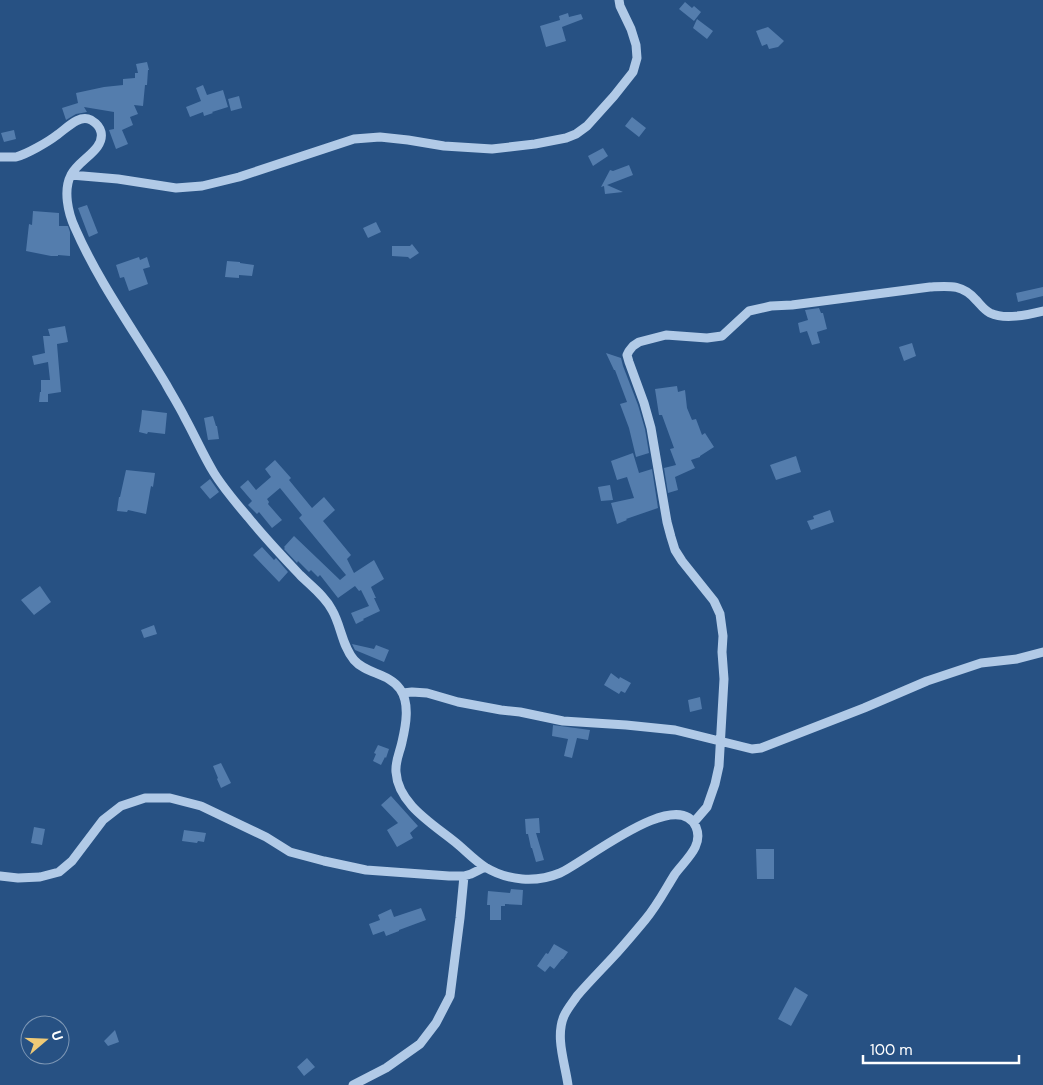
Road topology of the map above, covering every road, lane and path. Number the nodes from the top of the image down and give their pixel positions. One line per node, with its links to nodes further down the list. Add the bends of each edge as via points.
1 (619, 0): 3 (street, via 636,45 633,72 587,126 566,138 492,149 380,137 354,139 239,177 202,186 176,188)
2 (0, 157): 3 (street, via 17,156 44,143 72,123 90,120 98,126 102,136 100,143)
3 (70, 175): 6 (street, via 67,186 72,222 90,262 185,416 215,475 268,542 332,608 355,661 397,684)
4 (1043, 311): 7 (street, via 1001,316 989,313 962,289 930,287 764,307 750,311 722,336 666,336 639,342 629,351 629,362 651,428 671,537 682,561 714,601 720,614 724,679)
5 (1043, 652): 7 (street, via 981,663 927,681 761,748)
6 (403, 693): 7 (street, via 427,693 458,702 563,721 675,730); 9 (street, via 405,726 396,762 396,777 404,796 416,811)
7 (721, 742): 8 (street, via 719,766 708,806)
8 (694, 822): 9 (street, via 688,816 669,814 628,832 560,873 536,879 511,879); 13 (street, via 699,837 694,850 646,920 564,1014 561,1048)
9 (485, 867): 11 (street)
10 (0, 876): 11 (street, via 40,877 59,872 72,861 103,820 121,806 145,798 170,798 201,806 290,852 315,859 366,870)
11 (464, 876): 12 (street, via 450,996 436,1023 420,1044 386,1068)
12 (353, 1085)
13 (568, 1085)

